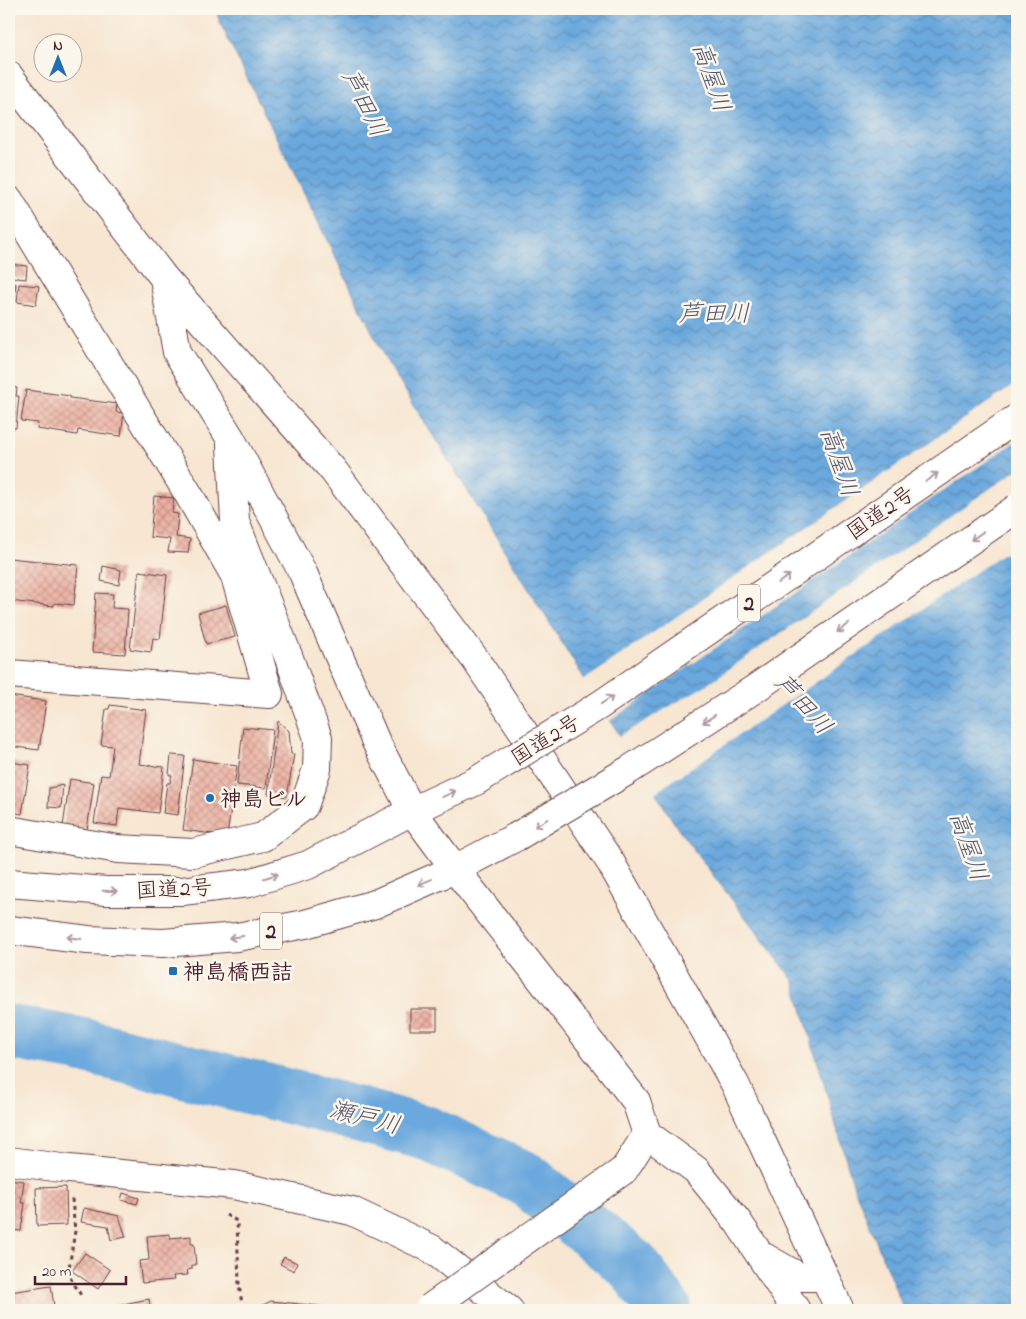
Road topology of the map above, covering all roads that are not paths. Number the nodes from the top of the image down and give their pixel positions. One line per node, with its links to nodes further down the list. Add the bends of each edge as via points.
1 (9, 76): 3 (main road)
2 (9, 200): 9 (main road, via 234,576)
3 (164, 278): 5 (main road, via 177,352); 18 (main road, via 333,470 474,659 611,863 736,1084)
4 (1017, 418): 10 (main road, 国道2号 / 2, one-way to 4, bridge, via 476,781 600,705)
5 (231, 439): 8 (main road, via 234,522); 10 (main road, via 303,573 376,742)
6 (1017, 508): 12 (main road, 2, one-way to 12, bridge, via 756,688 630,770)
7 (9, 674): 9 (main road)
8 (299, 685): 9 (main road); 11 (main road, via 318,738 318,769 304,806 263,837 193,853 118,849)
9 (269, 694)
10 (412, 811): 12 (main road); 13 (main road, 国道2号 / 2, one-way to 10, via 106,891 182,891 249,883 308,865)
11 (9, 830)
12 (455, 869): 14 (main road, 2, one-way to 14, via 375,904 305,924 238,937 163,943 88,940); 15 (main road, via 636,1101)
13 (9, 883)
14 (9, 930)
15 (647, 1134): 17 (main road, via 696,1170 738,1222); 19 (main road, bridge, via 624,1170)
16 (9, 1161): 20 (main road, via 234,1185 352,1211 432,1249)
17 (758, 1253): 18 (main road, via 799,1277); 21 (main road)
18 (824, 1277): 22 (main road)
19 (428, 1309)
20 (509, 1310)
21 (796, 1310)
22 (840, 1310)

